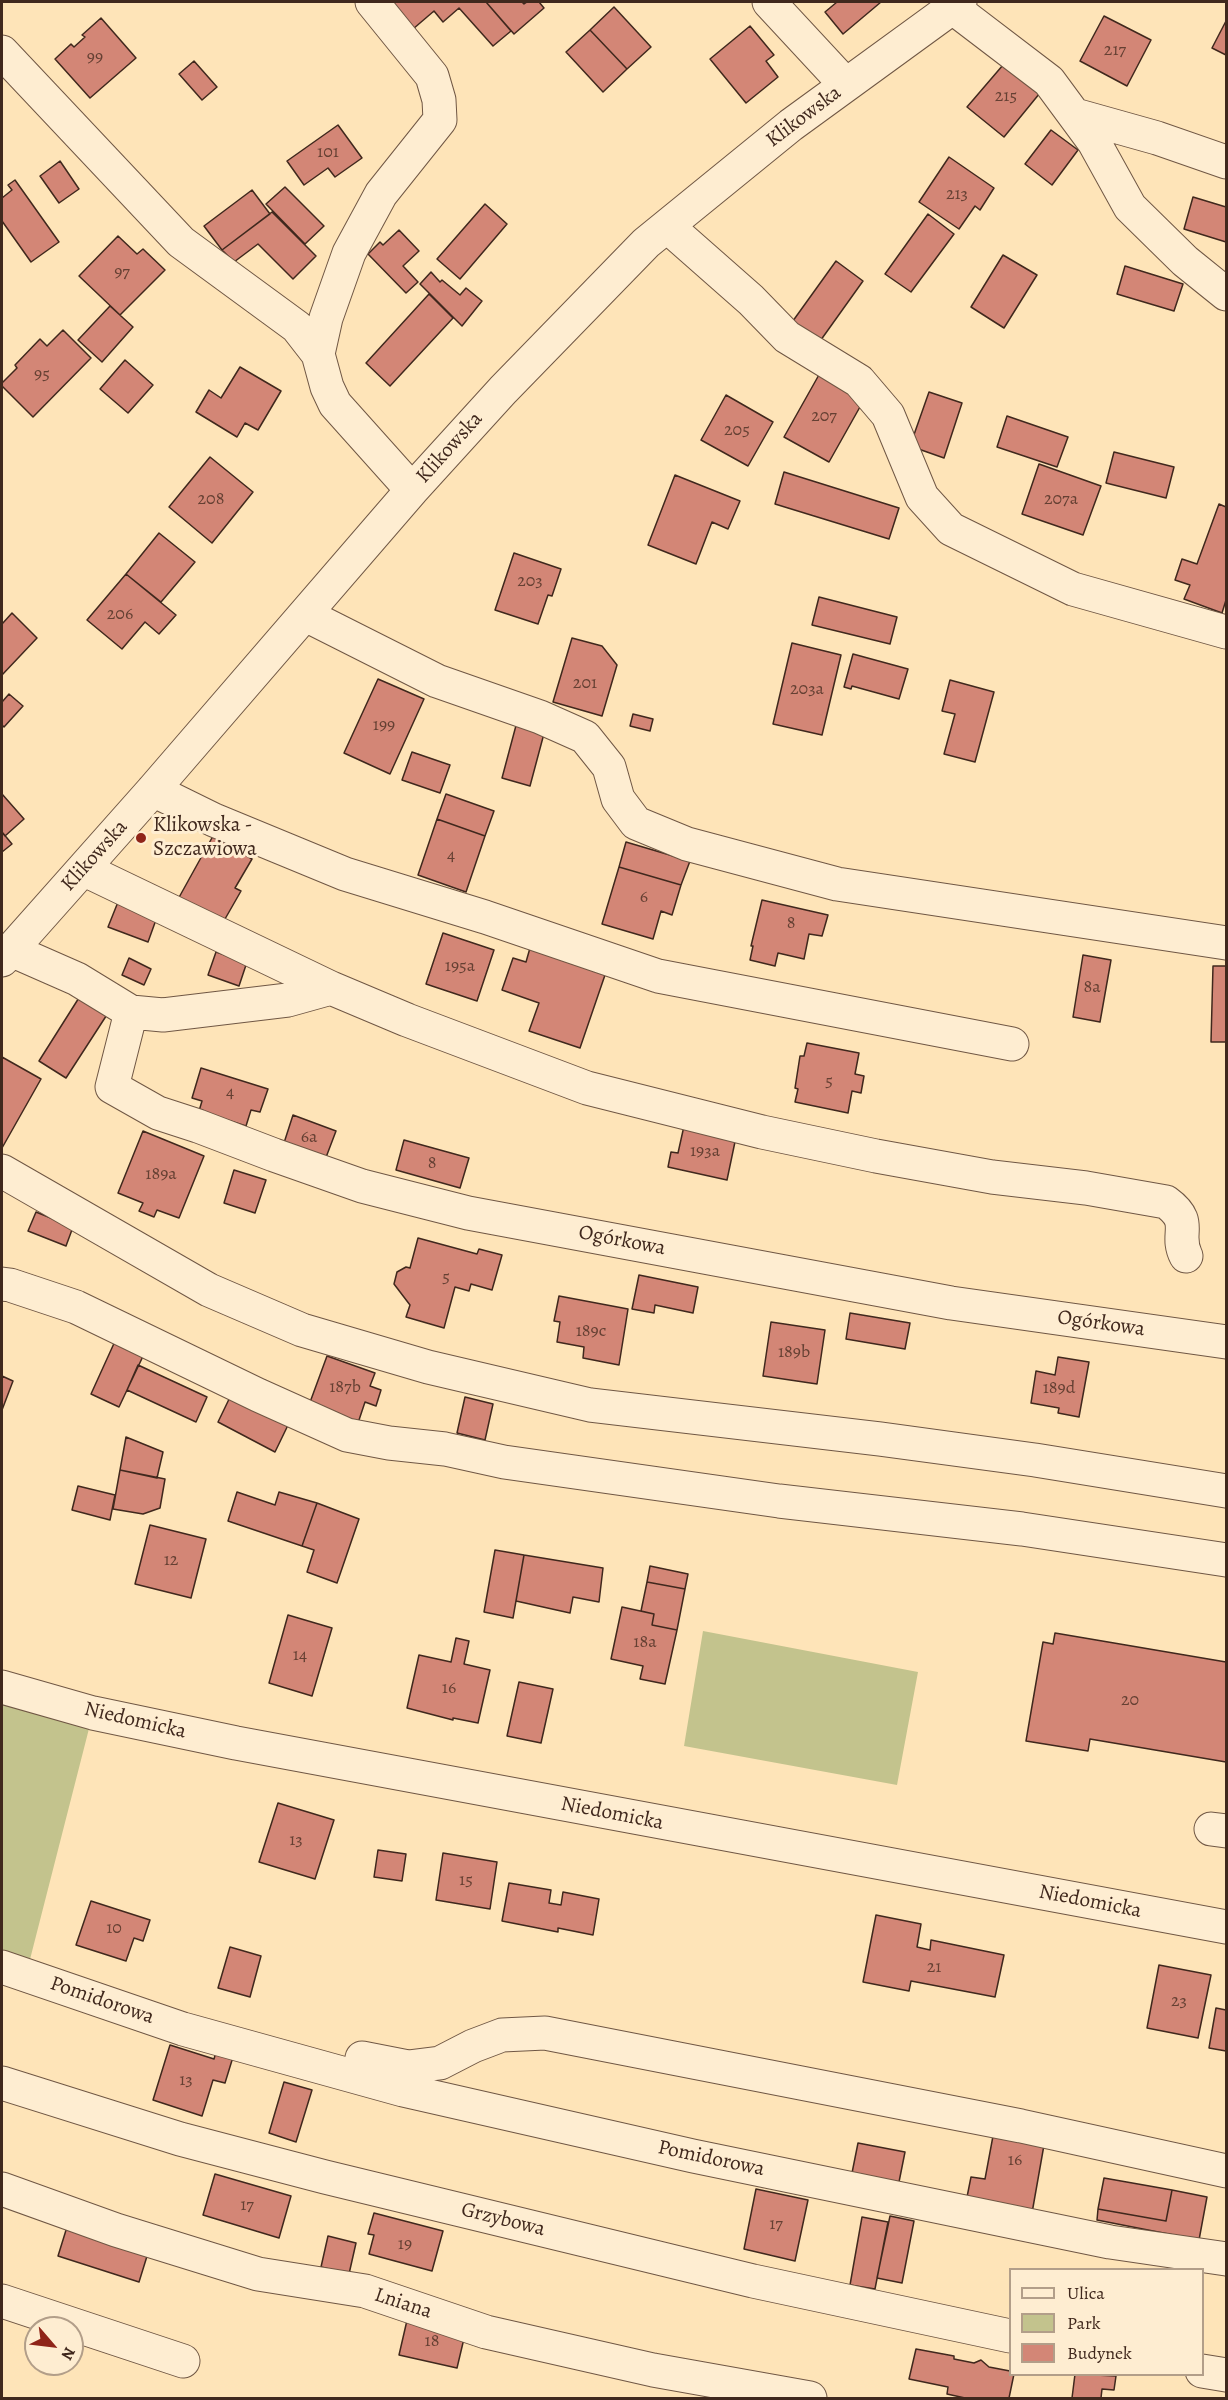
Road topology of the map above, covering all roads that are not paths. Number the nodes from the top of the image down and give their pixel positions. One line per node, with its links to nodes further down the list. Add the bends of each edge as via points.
1 (372, 2): 10 (street, via 432,76 440,120 381,194 349,253)
2 (769, 2): 5 (street)
3 (956, 4): 5 (street, Klikowska); 6 (street, via 1049,81)
4 (2, 52): 10 (street, via 181,242 297,327)
5 (846, 85): 8 (street, Klikowska)
6 (1075, 115): 7 (street); 9 (street, via 1130,207 1185,261)
7 (1227, 162)
8 (667, 226): 11 (street, Klikowska, via 557,333); 13 (street, via 751,300 787,338 859,381 888,415 922,496 951,529 1073,589)
9 (1227, 294)
10 (318, 354): 11 (street, via 335,404)
11 (412, 490): 12 (street, Klikowska)
12 (306, 615): 14 (street, Klikowska); 16 (street, via 437,681 585,737 609,767 618,799 636,823 687,844 837,884)
13 (1227, 632)
14 (153, 790): 15 (street, Klikowska); 20 (street, via 214,820 345,874 658,976)
15 (83, 869): 17 (street, Klikowska); 18 (street)
16 (1227, 943)
17 (6, 955): 19 (street, via 77,979)
18 (331, 988): 19 (street, via 288,1000 173,1013); 22 (street, via 587,1088 762,1132 876,1155 992,1177 1166,1202 1183,1221)
19 (131, 1012): 24 (street, Ogórkowa, via 112,1087 158,1113 362,1186 468,1213 928,1299)
20 (1012, 1044)
21 (2, 1171): 25 (street, via 209,1290 302,1330 428,1366 590,1405 880,1439)
22 (1186, 1256)
23 (2, 1284): 26 (street, via 76,1307 347,1435 778,1501 1033,1531)
24 (1227, 1342)
25 (1227, 1491)
26 (1227, 1560)
27 (2, 1687): 28 (street, Niedomicka, via 93,1713 236,1743)
28 (1227, 1927)
29 (2, 1967): 30 (street, Pomidorowa)
30 (202, 2034): 32 (street, Pomidorowa, via 243,2029 408,2067 440,2063 502,2036 546,2032); 34 (street, Pomidorowa, via 403,2090 693,2156 1110,2242)
31 (2, 2083): 36 (street, Grzybowa, via 180,2139 325,2177 753,2281)
32 (1227, 2171)
33 (2, 2189): 40 (street, Lniana, via 258,2274 365,2291 486,2332 653,2370)
34 (1227, 2259)
35 (2, 2301): 37 (street)
36 (1009, 2336)
37 (183, 2361)
38 (1204, 2371): 39 (street)
39 (1227, 2375)
40 (810, 2398)

